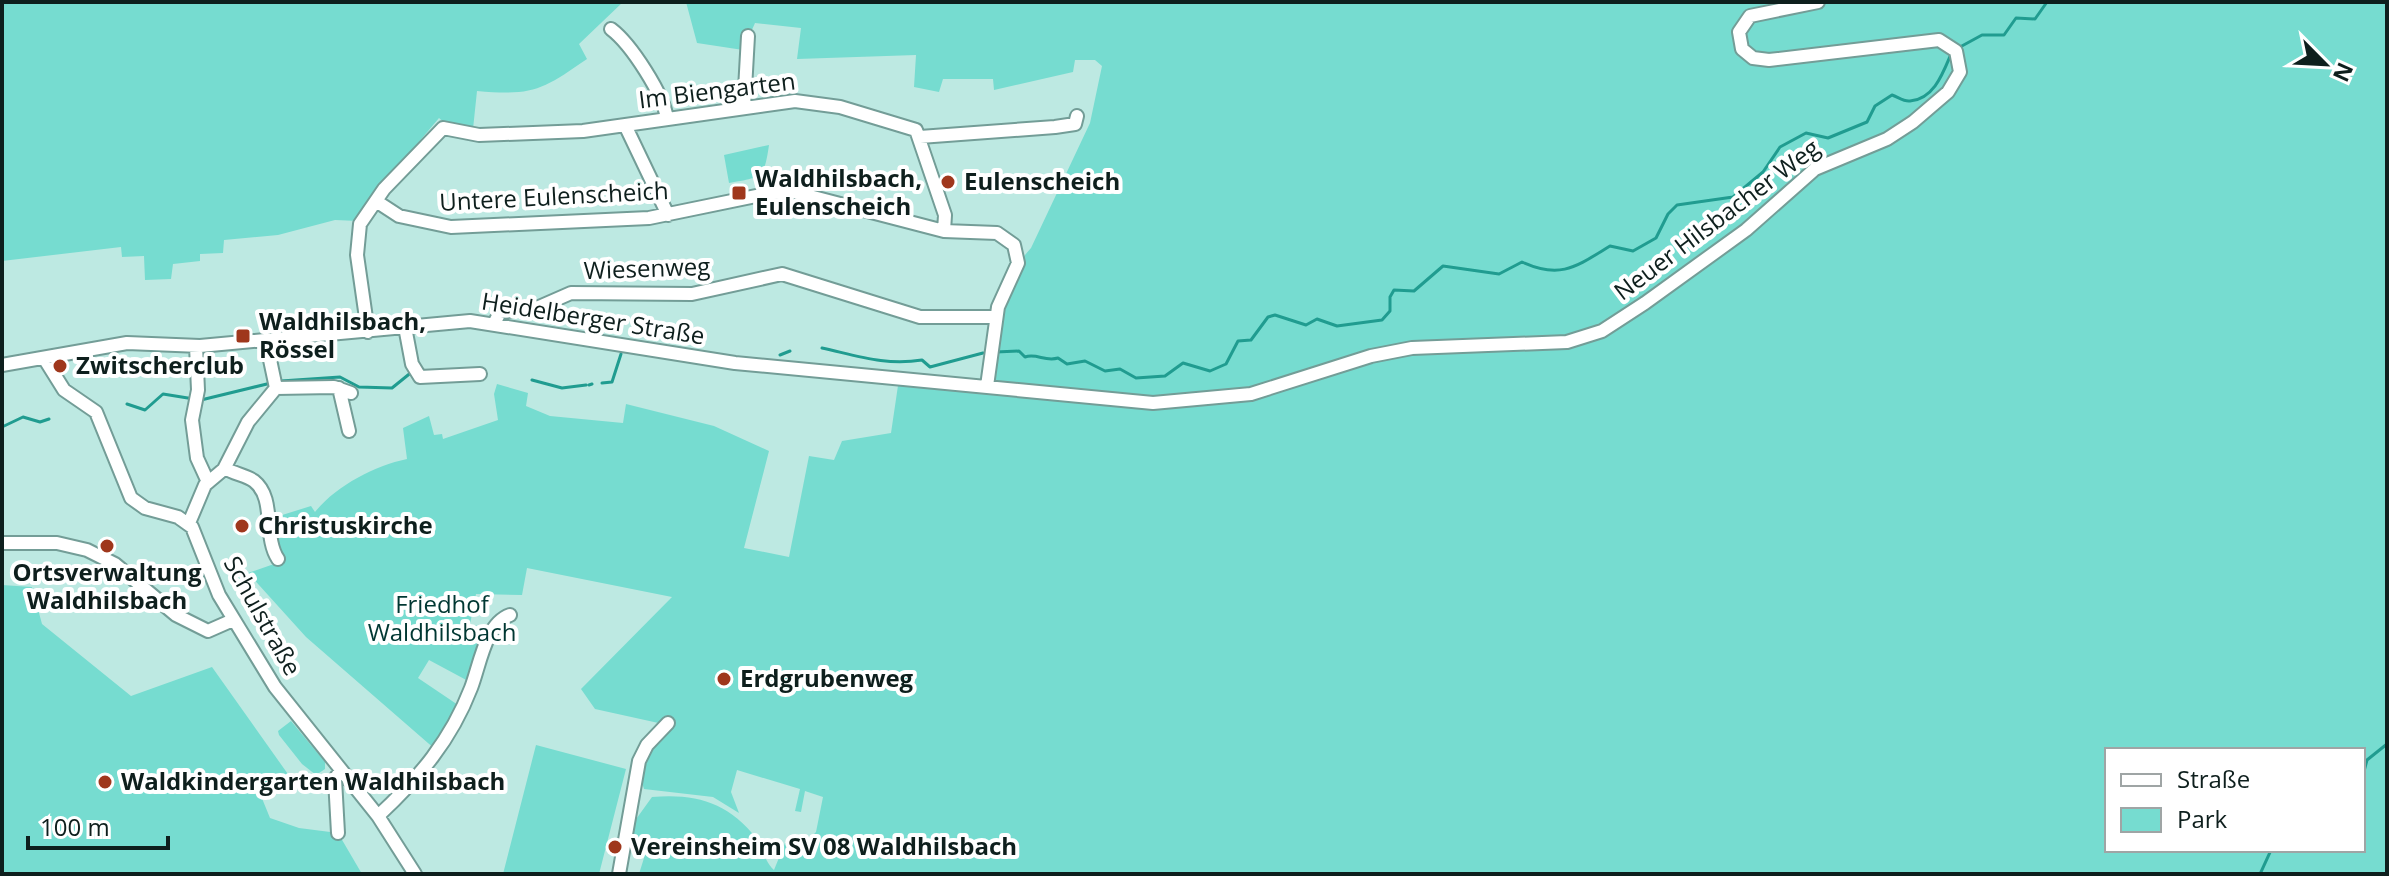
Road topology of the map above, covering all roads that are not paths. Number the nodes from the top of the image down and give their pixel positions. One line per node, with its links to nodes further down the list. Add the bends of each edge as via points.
1 (1818, 2): 21 (street, Neuer Hilsbacher Weg, via 1750,16 1739,32 1742,49 1753,58 1769,60 1939,40 1958,54 1957,80 1899,132 1815,169 1739,235 1602,331 1551,345 1398,350 1279,387 1195,402 1110,401)
2 (611, 29): 6 (street, via 631,50)
3 (748, 36): 4 (street)
4 (744, 107): 6 (street, Im Biengarten); 8 (street, Im Biengarten, via 822,103 912,127)
5 (1077, 116): 8 (street, via 1075,124 1055,127)
6 (667, 119): 7 (street, Im Biengarten)
7 (625, 125): 9 (street, Im Biengarten, via 492,135 443,128); 10 (street)
8 (920, 137): 11 (street, via 945,215)
9 (376, 201): 10 (street, Untere Eulenscheich, via 399,216 444,227); 15 (street, via 361,221 356,240)
10 (668, 215): 11 (street, Untere Eulenscheich, via 794,192)
11 (944, 231): 12 (street, Untere Eulenscheich, via 997,233 1015,247 1017,270)
12 (996, 317): 13 (street, Wiesenweg, via 920,317 778,274 697,294 571,293 541,306 500,312); 21 (street, Untere Eulenscheich)
13 (494, 324): 14 (street, Heidelberger Straße, via 447,321); 21 (street, Heidelberger Straße, via 735,363)
14 (405, 327): 15 (street, Heidelberger Straße); 20 (street, via 420,377)
15 (368, 332): 16 (street, Heidelberger Straße)
16 (266, 341): 17 (street, Heidelberger Straße); 22 (street)
17 (196, 346): 18 (street, Heidelberger Straße, via 127,343); 25 (street, via 191,418)
18 (44, 358): 19 (street, Heidelberger Straße); 26 (street, via 64,390 96,412 134,500)
19 (2, 365)
20 (480, 374)
21 (987, 386)
22 (276, 388): 23 (street, via 345,390); 24 (street, via 248,422)
23 (349, 431)
24 (225, 468): 25 (street); 28 (street, via 261,490 270,545)
25 (208, 482): 26 (street)
26 (189, 523): 30 (street, Schulstraße)
27 (2, 543): 30 (street, via 82,548 115,564 174,614 209,632)
28 (278, 559)
29 (510, 615): 33 (street, via 493,627 447,741)
30 (233, 620): 32 (street, Schulstraße, via 279,693)
31 (668, 723): 36 (street, via 639,761)
32 (341, 770): 33 (street, Schulstraße); 34 (street, via 335,778)
33 (378, 816): 35 (street, Schulstraße)
34 (338, 833)
35 (415, 874)
36 (619, 874)

